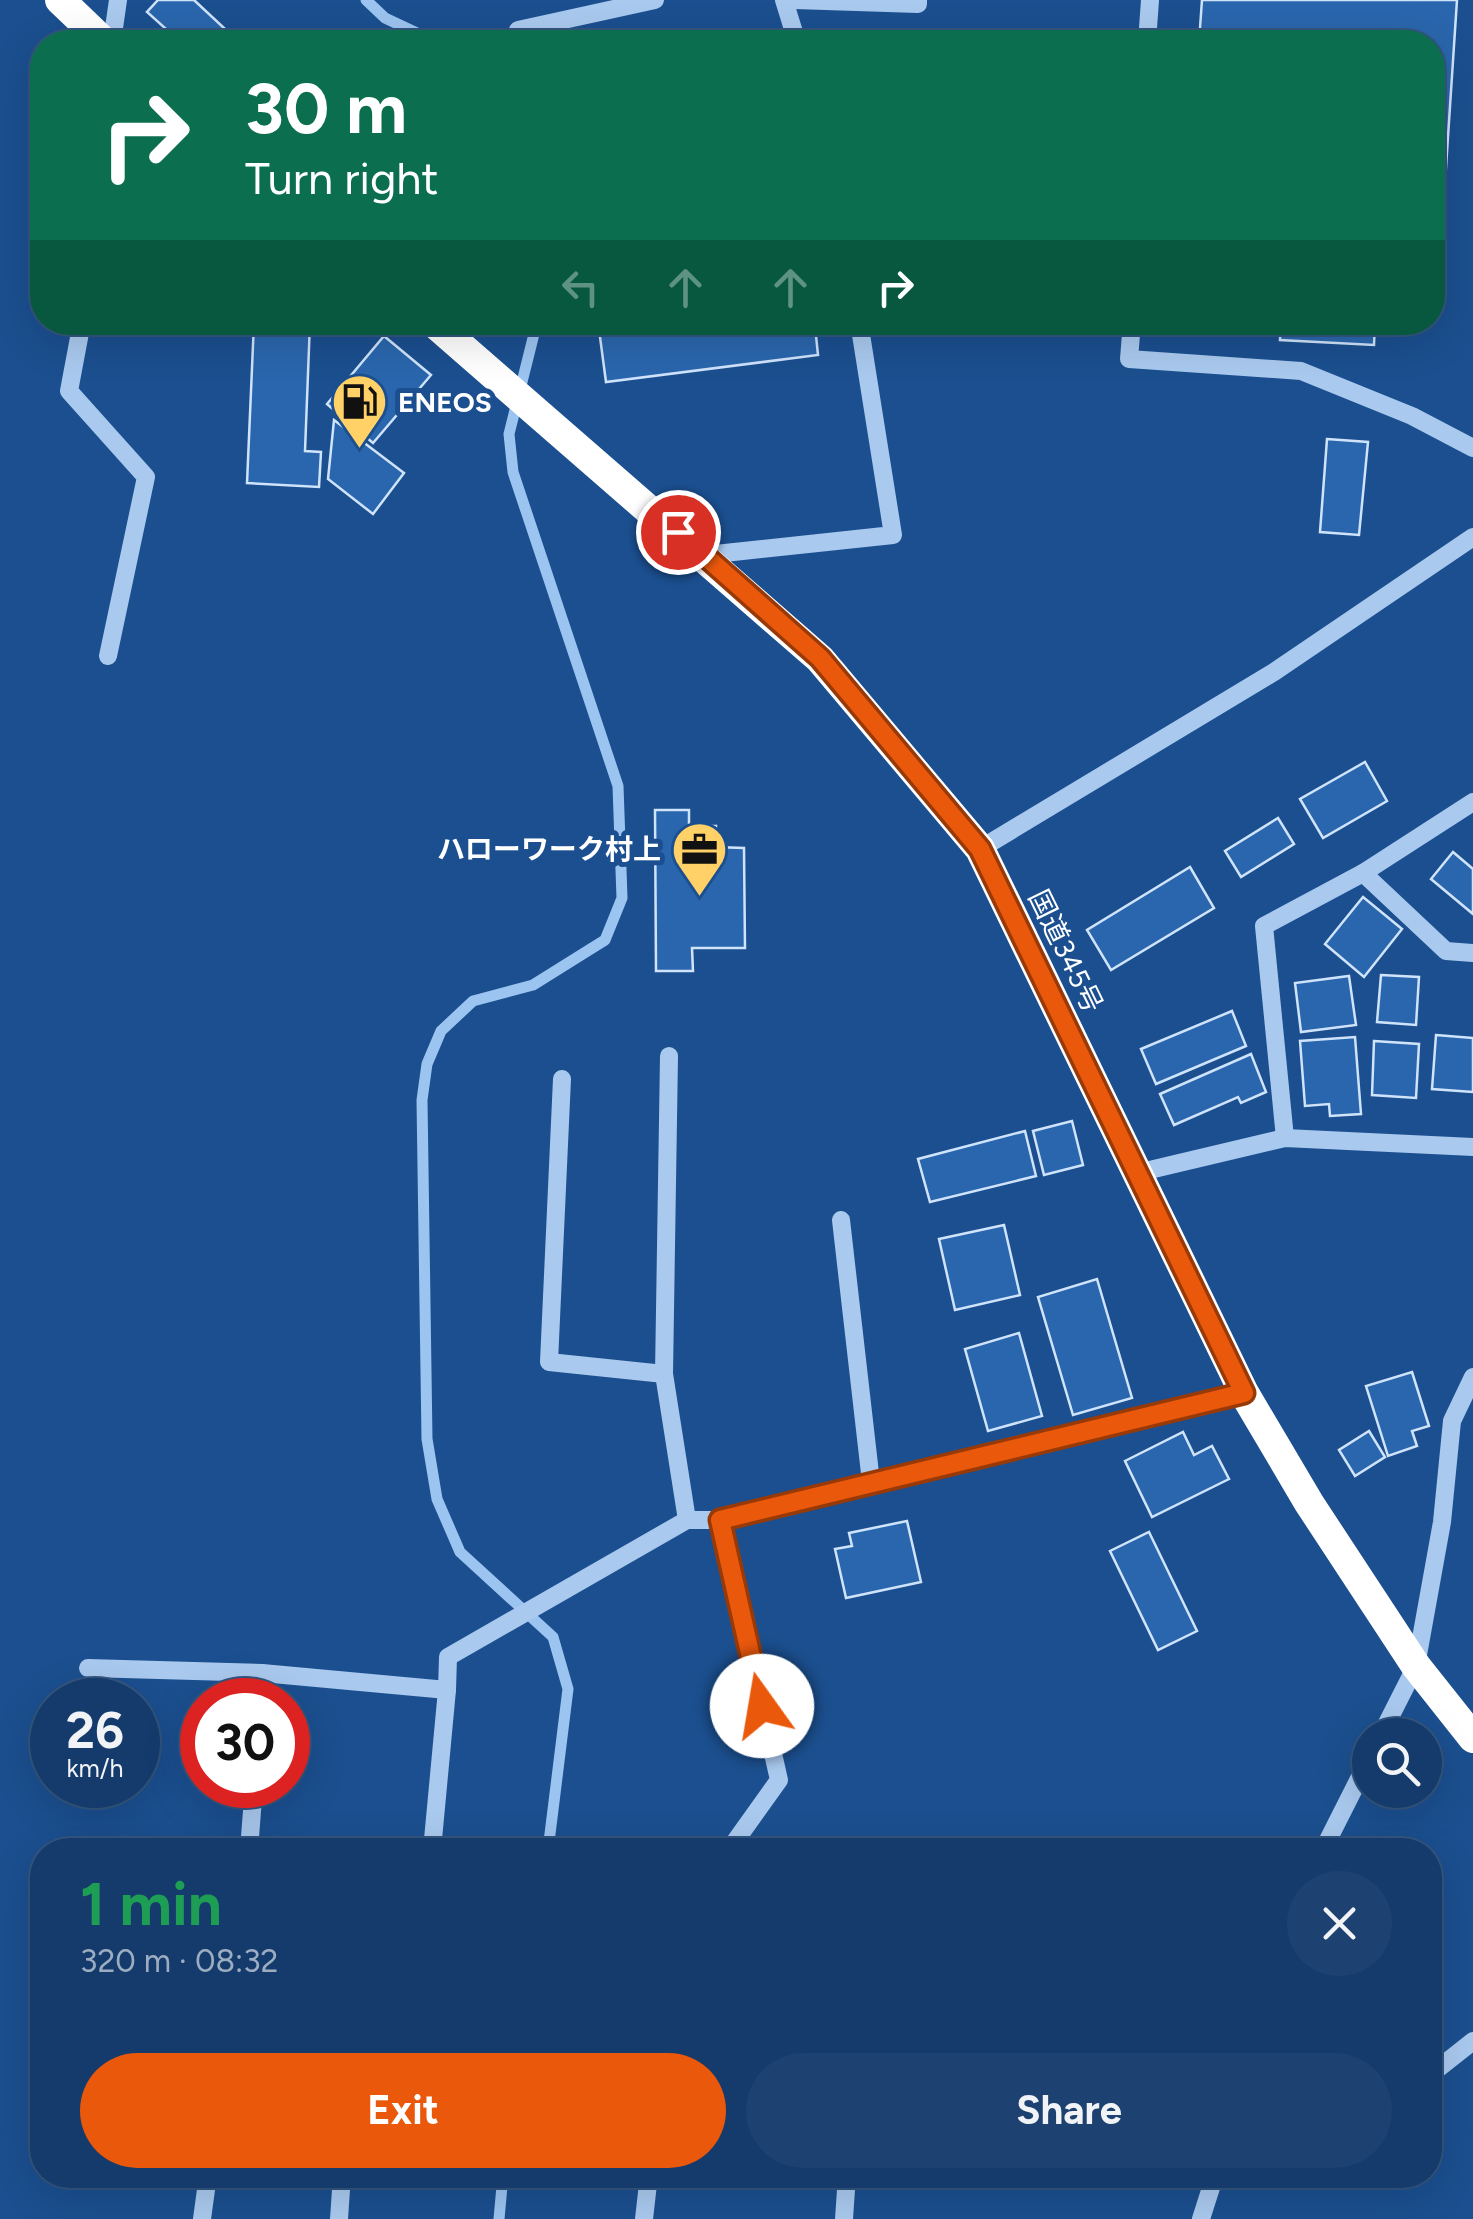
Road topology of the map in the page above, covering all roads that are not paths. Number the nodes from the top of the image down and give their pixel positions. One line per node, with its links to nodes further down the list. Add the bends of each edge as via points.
1 (60, 0): 8 (highway)
2 (118, 0): 9 (street)
3 (655, 0): 10 (street)
4 (784, 0): 11 (street)
5 (794, 0): 6 (street)
6 (918, 0)
7 (1150, 0): 12 (street)
8 (91, 30)
9 (114, 30)
10 (518, 30)
11 (793, 30)
12 (1148, 30)
13 (80, 335): 20 (street, via 69,391 146,477)
14 (448, 335): 19 (highway, 国道345号)
15 (862, 335): 19 (street, via 894,536)
16 (1131, 335): 17 (street, via 1130,360 1301,370)
17 (1473, 448)
18 (1473, 537): 22 (street, via 1274,672)
19 (706, 555): 22 (highway, 国道345号, via 820,658)
20 (108, 656)
21 (1473, 802): 23 (street)
22 (980, 849): 29 (highway, 国道345号)
23 (1363, 873): 24 (street, via 1446,951); 27 (street, via 1264,926)
24 (1473, 954)
25 (669, 1056): 31 (street)
26 (562, 1079): 31 (street, via 549,1362)
27 (1285, 1138): 28 (street); 29 (street)
28 (1473, 1147)
29 (1137, 1174): 33 (highway, 国道345号)
30 (840, 1220): 34 (street)
31 (664, 1374): 35 (street)
32 (1473, 1377): 37 (street, via 1452,1421)
33 (1244, 1393): 34 (street); 37 (highway, 国道345号)
34 (871, 1482): 36 (street)
35 (687, 1520): 36 (street); 41 (street, via 448,1657)
36 (720, 1520): 48 (street, via 779,1780)
37 (1416, 1666): 42 (street); 43 (highway, 国道345号)
38 (88, 1668): 39 (street)
39 (262, 1673): 40 (street); 41 (street)
40 (262, 1678)
41 (447, 1690): 47 (street)
42 (1390, 1718)
43 (1473, 1738)
44 (1352, 1793): 49 (street)
45 (252, 1808): 46 (street)
46 (250, 1838)
47 (433, 1838)
48 (738, 1838)
49 (1330, 1838)
50 (1473, 2041): 51 (street)
51 (1442, 2060)
52 (206, 2188): 57 (street)
53 (341, 2188): 58 (street)
54 (648, 2188): 59 (street)
55 (846, 2188): 60 (street)
56 (1210, 2188): 61 (street)
57 (202, 2219)
58 (339, 2219)
59 (644, 2219)
60 (844, 2219)
61 (1201, 2219)

